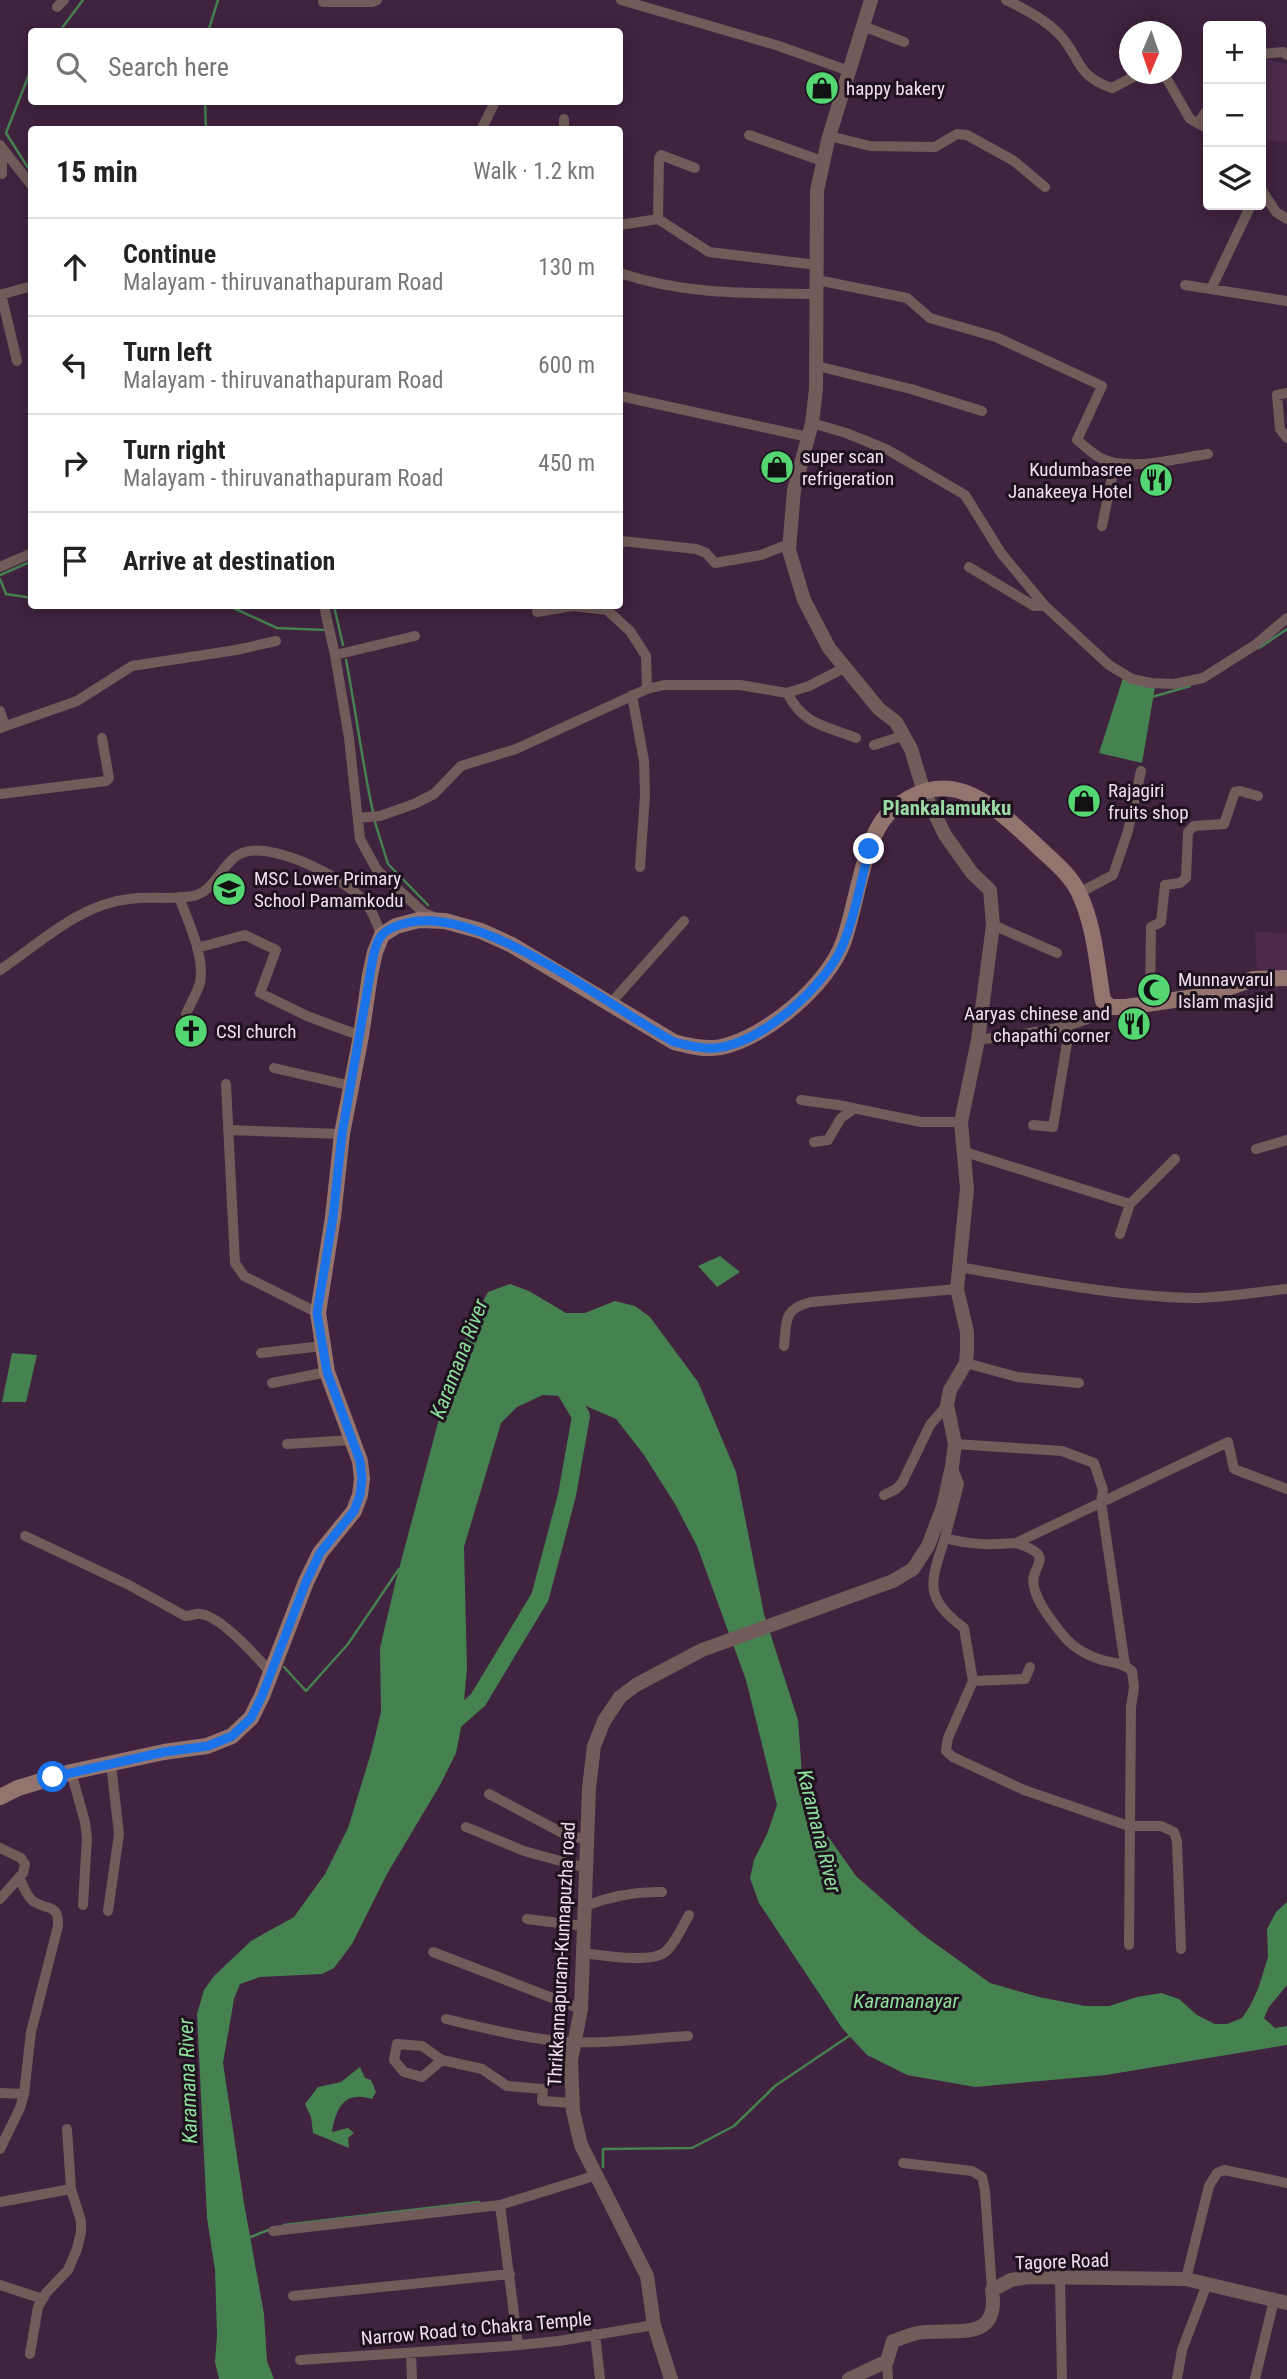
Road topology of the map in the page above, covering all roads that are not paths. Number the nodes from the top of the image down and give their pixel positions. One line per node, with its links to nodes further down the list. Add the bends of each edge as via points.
1 (377, 0): 5 (street)
2 (621, 0): 10 (street)
3 (871, 0): 6 (street)
4 (1006, 0): 11 (street, via 1058,32 1082,71 1096,83 1112,88)
5 (323, 2)
6 (863, 26): 7 (street); 10 (street)
7 (904, 42)
8 (1266, 54): 9 (street)
9 (1287, 55)
10 (849, 71): 17 (street)
11 (1120, 84)
12 (1170, 84): 15 (street, via 1190,119)
13 (494, 105): 14 (street)
14 (483, 126)
15 (1203, 126)
16 (749, 135): 19 (street)
17 (829, 136): 19 (street); 24 (street, via 870,146 935,148 957,134 967,135 1014,161)
18 (1, 147): 21 (street); 22 (street)
19 (822, 161): 31 (street, via 817,191)
20 (695, 168): 27 (street, via 667,156 659,158)
21 (21, 172): 22 (street); 23 (street)
22 (1, 174)
23 (28, 181)
24 (1045, 187)
25 (1266, 197): 28 (street)
26 (1249, 210): 34 (street)
27 (658, 219): 29 (street); 31 (street, via 709,252)
28 (1287, 219)
29 (623, 225)
30 (623, 274): 31 (street, via 687,290)
31 (817, 280): 38 (street); 45 (street, via 907,298 930,318 996,337 1102,386 1077,440)
32 (1185, 285): 34 (street)
33 (28, 287): 35 (street)
34 (1212, 289): 36 (street)
35 (0, 295): 37 (street)
36 (1287, 301)
37 (17, 361)
38 (817, 366): 41 (street); 42 (street)
39 (1287, 393): 43 (street, via 1278,395 1280,429)
40 (623, 397): 42 (street)
41 (982, 411)
42 (810, 430): 48 (street, via 794,490); 52 (street, via 846,433 888,450 965,495 1001,552)
43 (1287, 438)
44 (1208, 454): 45 (street)
45 (1115, 463): 46 (street)
46 (1102, 526)
47 (623, 541): 48 (street, via 696,549 715,563 761,555)
48 (789, 544): 61 (street, via 804,600)
49 (28, 555): 50 (street)
50 (0, 567)
51 (969, 567): 52 (street, via 1034,606)
52 (1045, 606): 57 (street, via 1109,666 1151,683 1203,678)
53 (325, 609): 60 (street)
54 (555, 609): 56 (street)
55 (598, 609): 62 (street, via 607,610 629,631 646,656)
56 (537, 612)
57 (1287, 618)
58 (415, 636): 60 (street)
59 (276, 641): 66 (street, via 132,666 77,701)
60 (335, 655): 75 (street)
61 (844, 668): 63 (street); 67 (street, via 895,722)
62 (647, 689): 63 (street, via 740,685); 64 (street)
63 (787, 693): 69 (street, via 795,708 818,725)
64 (632, 695): 75 (street, via 516,748 461,766 434,794 414,804); 76 (street, via 644,761)
65 (0, 710): 66 (street)
66 (2, 727)
67 (902, 736): 70 (street); 72 (street, via 911,749)
68 (102, 738): 73 (street, via 106,781)
69 (856, 738)
70 (874, 745)
71 (1141, 771): 77 (street, via 1113,875)
72 (924, 792): 77 (main road, via 939,787 956,789 1001,811 1054,862); 81 (street, via 945,835 990,890); 87 (main road, via 887,815 876,832 838,954 820,980 780,1017 738,1042 699,1048 674,1042)
73 (0, 794)
74 (1258, 796): 88 (street, via 1235,792 1224,824 1194,826 1188,832 1186,878 1180,884 1164,885 1161,922 1151,927)
75 (358, 818): 80 (street, via 360,839 377,870 424,913)
76 (640, 867)
77 (1079, 894): 89 (main road, via 1093,935 1103,1001)
78 (179, 897): 82 (street, via 196,895 213,884 230,861 246,852 266,851 302,861 344,884 368,905); 83 (street); 85 (street, via 127,899 79,914)
79 (684, 920): 87 (street)
80 (445, 921): 82 (main road, via 419,920); 87 (main road, via 512,945)
81 (993, 925): 84 (street); 93 (street)
82 (382, 935): 92 (main road, via 370,975)
83 (197, 948): 90 (street, via 200,984); 92 (street, via 245,935 276,950 260,993)
84 (1057, 953)
85 (0, 970)
86 (1287, 978): 88 (main road, via 1253,979 1208,995)
87 (610, 1004)
88 (1150, 1004): 89 (main road)
89 (1111, 1007): 91 (street)
90 (186, 1014)
91 (1070, 1025): 93 (street); 100 (street, via 1052,1127)
92 (361, 1036): 96 (main road)
93 (978, 1040): 99 (street)
94 (274, 1068): 96 (street)
95 (226, 1084): 101 (street)
96 (352, 1086): 102 (main road)
97 (801, 1100): 98 (street)
98 (853, 1109): 99 (street, via 921,1122); 104 (street, via 841,1118 828,1140)
99 (961, 1122): 106 (street)
100 (1033, 1125)
101 (228, 1130): 102 (street); 113 (street, via 235,1263 244,1276)
102 (342, 1134): 113 (main road)
103 (1287, 1140): 105 (street)
104 (814, 1142)
105 (1256, 1149)
106 (965, 1152): 108 (street); 110 (street, via 967,1189)
107 (1175, 1159): 108 (street)
108 (1130, 1204): 109 (street)
109 (1120, 1234)
110 (958, 1267): 111 (street); 112 (street, via 1146,1296 1194,1298)
111 (957, 1289): 115 (street, via 795,1306 788,1314); 117 (street, via 967,1332)
112 (1287, 1289)
113 (317, 1313): 114 (main road)
114 (322, 1346): 116 (street); 118 (main road)
115 (784, 1346)
116 (261, 1353)
117 (966, 1363): 120 (street, via 1017,1377); 121 (street)
118 (327, 1372): 119 (street); 122 (main road)
119 (272, 1383)
120 (1079, 1383)
121 (947, 1405): 124 (street, Thrikkannapuram-Kunnapuzha road); 127 (street, via 930,1425 902,1483)
122 (353, 1440): 123 (street); 134 (main road, via 360,1461 360,1495 349,1519 320,1553)
123 (287, 1444)
124 (955, 1444): 125 (street, Thrikkannapuram-Kunnapuzha road); 128 (street, via 1062,1451 1082,1457 1094,1463 1100,1476)
125 (952, 1466): 130 (street, via 959,1484); 142 (street, Thrikkannapuram-Kunnapuzha road, via 943,1507 913,1569 893,1581 702,1650 620,1697 594,1746)
126 (1287, 1489): 128 (street, via 1234,1469 1228,1442)
127 (884, 1495)
128 (1101, 1502): 131 (street); 132 (street)
129 (25, 1536): 134 (street, via 129,1584 185,1616 206,1615 243,1642)
130 (945, 1538): 131 (street, via 990,1545); 135 (street, via 932,1579 934,1593 949,1617 964,1628)
131 (1016, 1543): 132 (street, via 1038,1555 1034,1588 1062,1634 1089,1655)
132 (1125, 1665): 140 (street, via 1134,1678)
133 (1030, 1667): 135 (street, via 1026,1679)
134 (272, 1674): 136 (main road, via 251,1718 232,1736 208,1746)
135 (974, 1681): 140 (street, via 946,1751 1024,1790)
136 (111, 1763): 137 (main road); 150 (street, via 119,1833)
137 (71, 1772): 139 (main road); 148 (street, via 88,1838)
138 (489, 1794): 142 (street, via 568,1836)
139 (0, 1797)
140 (1129, 1826): 154 (street); 155 (street, via 1161,1826 1174,1832)
141 (466, 1827): 144 (street, via 524,1851)
142 (587, 1839): 144 (street, Thrikkannapuram-Kunnapuzha road)
143 (0, 1848): 145 (street, via 24,1860)
144 (586, 1868): 149 (street, Thrikkannapuram-Kunnapuzha road)
145 (19, 1877): 147 (street); 164 (street, via 33,1901 54,1909 58,1916 31,2032)
146 (662, 1892): 149 (street, via 635,1891)
147 (0, 1899)
148 (83, 1905)
149 (584, 1906): 153 (street, Thrikkannapuram-Kunnapuzha road)
150 (108, 1911)
151 (689, 1915): 157 (street, via 673,1943 658,1956)
152 (527, 1919): 153 (street)
153 (583, 1926): 157 (street, Thrikkannapuram-Kunnapuzha road)
154 (1129, 1945)
155 (1181, 1949)
156 (433, 1952): 158 (street)
157 (583, 1953): 158 (street, Thrikkannapuram-Kunnapuzha road)
158 (581, 2009): 161 (street, Thrikkannapuram-Kunnapuzha road)
159 (446, 2019): 161 (street)
160 (688, 2036): 161 (street)
161 (574, 2042): 165 (street, Thrikkannapuram-Kunnapuzha road)
162 (442, 2060): 165 (street, via 482,2069 507,2086 543,2089 542,2101)
163 (0, 2093): 164 (street)
164 (24, 2094): 167 (street)
165 (573, 2103): 169 (street, Thrikkannapuram-Kunnapuzha road, via 581,2145)
166 (67, 2129): 171 (street)
167 (0, 2149)
168 (903, 2163): 180 (street, via 972,2171 982,2177)
169 (597, 2175): 173 (street); 184 (street, Thrikkannapuram-Kunnapuzha road, via 647,2276)
170 (1287, 2183): 177 (street, via 1217,2173 1209,2186)
171 (71, 2189): 172 (street); 182 (street, via 81,2221 79,2241 68,2270)
172 (0, 2202)
173 (500, 2205): 174 (street); 175 (street)
174 (273, 2231)
175 (510, 2274): 181 (street); 186 (street)
176 (1060, 2278): 177 (street, Tagore Road); 180 (street, Tagore Road, via 1028,2277); 196 (street)
177 (1186, 2279): 178 (street, Tagore Road)
178 (1207, 2284): 183 (street, Tagore Road); 197 (street, via 1182,2350)
179 (0, 2285): 182 (street)
180 (992, 2290): 190 (street, Tagore Road, via 990,2320 978,2330 921,2332 893,2341)
181 (293, 2296)
182 (43, 2299): 188 (street)
183 (1281, 2301): 198 (street)
184 (654, 2325): 185 (street, Narrow Road to Chakra Temple); 193 (street, Thrikkannapuram-Kunnapuzha road)
185 (595, 2334): 186 (street, Narrow Road to Chakra Temple); 192 (street)
186 (518, 2345): 187 (street, Narrow Road to Chakra Temple)
187 (411, 2353): 189 (street, Narrow Road to Chakra Temple); 191 (street)
188 (30, 2354)
189 (300, 2360)
190 (887, 2361): 194 (street, Tagore Road); 195 (street)
191 (412, 2379)
192 (600, 2379)
193 (671, 2379)
194 (849, 2379)
195 (888, 2379)
196 (1062, 2379)
197 (1177, 2379)
198 (1255, 2379)

